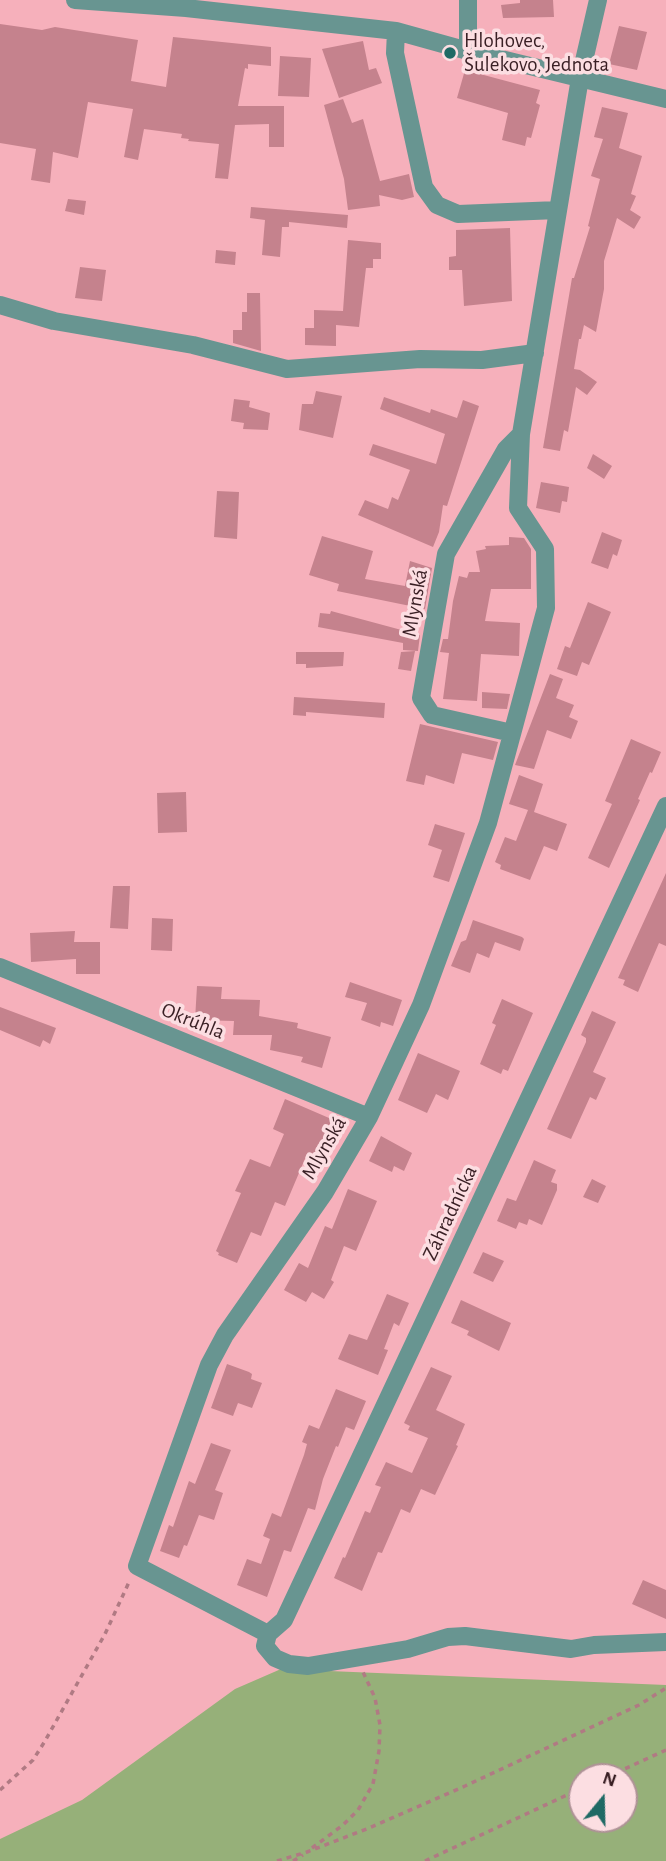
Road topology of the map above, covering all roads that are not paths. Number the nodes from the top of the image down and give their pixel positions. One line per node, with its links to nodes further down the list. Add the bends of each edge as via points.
1 (75, 0): 4 (street)
2 (468, 0): 5 (street)
3 (598, 0): 6 (street, Mlynská)
4 (396, 31): 5 (street); 8 (street, via 395,53 424,187 437,205 458,215)
5 (468, 51): 6 (street)
6 (580, 78): 7 (street); 8 (street, Mlynská)
7 (666, 99)
8 (558, 210): 10 (street, Mlynská)
9 (0, 305): 10 (street, via 54,321 193,345 286,369 420,359 482,360)
10 (535, 353): 11 (street, Mlynská)
11 (521, 434): 12 (street, Mlynská, via 518,508 545,549 545,608); 12 (street, Mlynská, via 506,449 446,554 421,698 432,715)
12 (512, 733): 15 (street, Mlynská, via 488,823 421,1005)
13 (666, 806): 16 (street, Záhradnícka, via 284,1620)
14 (0, 967): 15 (street, Okrúhla)
15 (369, 1117): 16 (street, Mlynská, via 325,1192 209,1365 137,1566)
16 (268, 1634): 17 (street, via 265,1646 275,1658 308,1666 408,1649 447,1637 571,1649)
17 (666, 1642)

